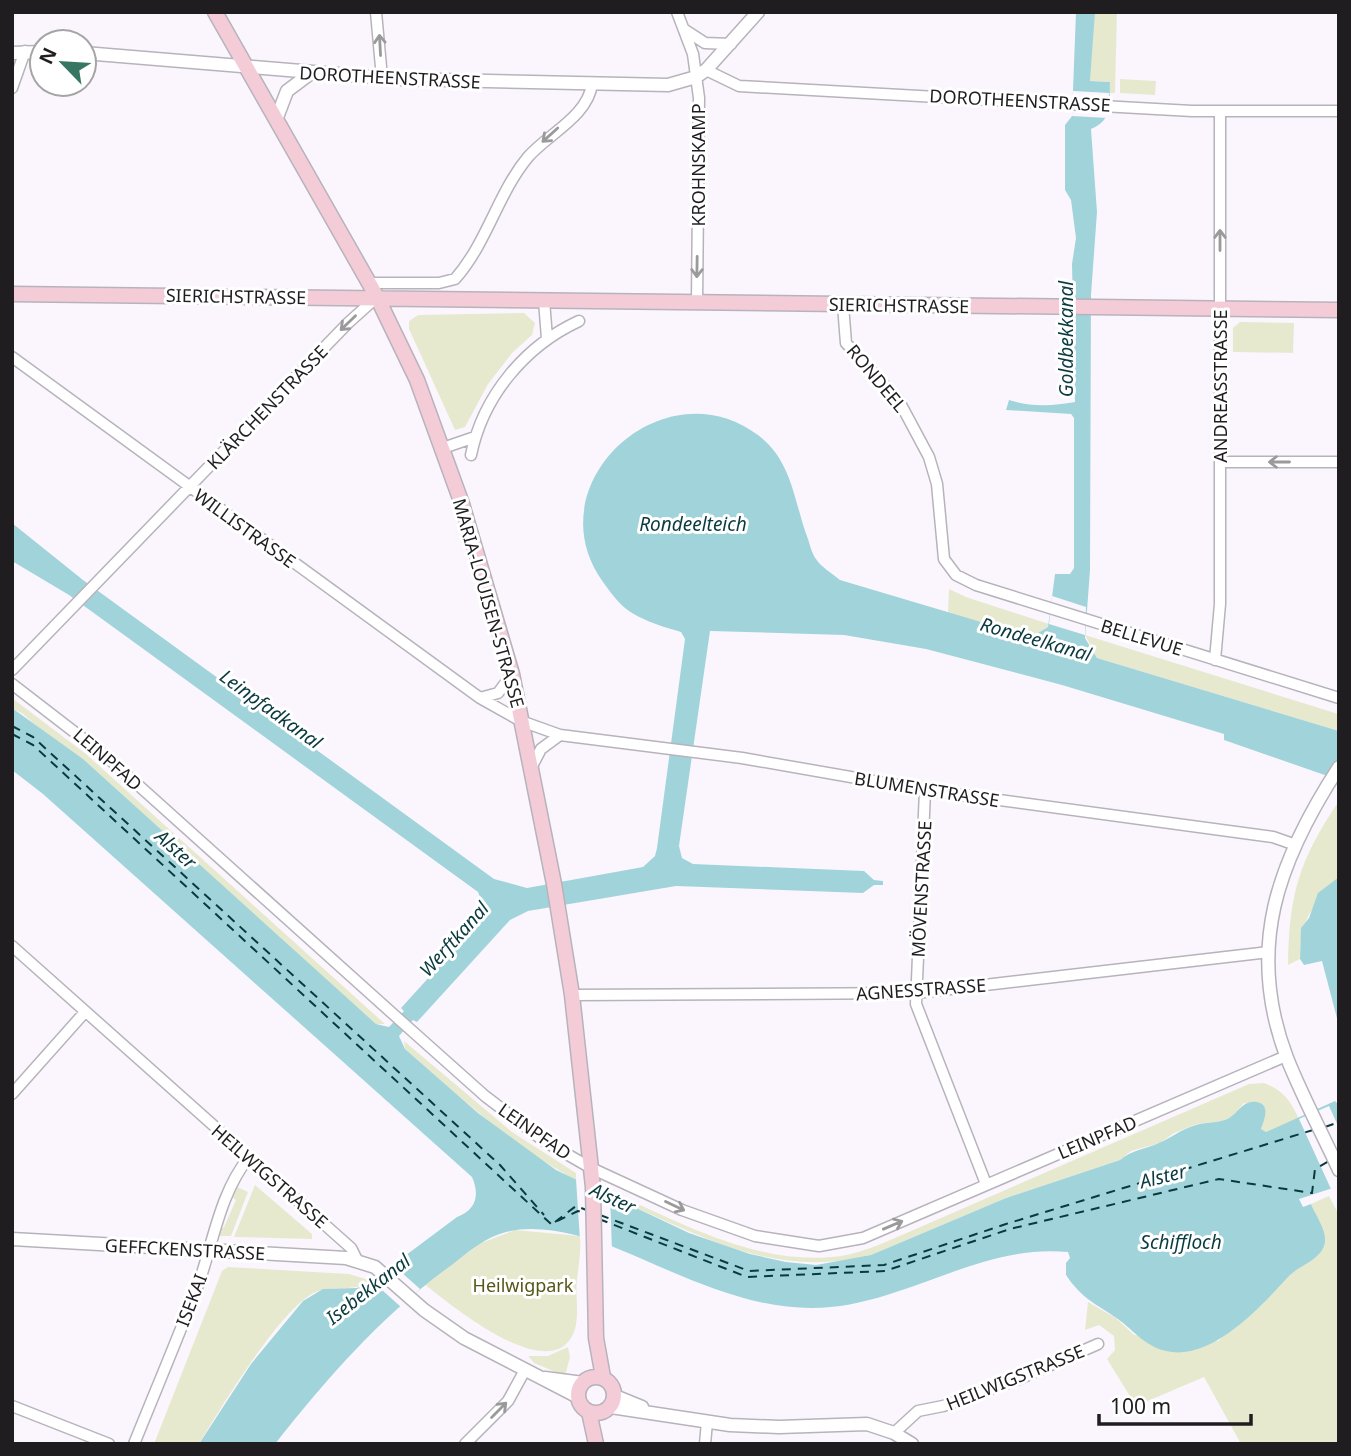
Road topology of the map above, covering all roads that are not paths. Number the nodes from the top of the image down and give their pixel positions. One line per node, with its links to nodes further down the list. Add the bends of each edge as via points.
1 (215, 12): 9 (main road, MARIA-LOUISEN-STRASSE)
2 (376, 12): 12 (street, one-way to 2)
3 (677, 12): 5 (street, KROHNSKAMP)
4 (758, 12): 6 (street)
5 (683, 29): 6 (street, via 705,43); 11 (street, KROHNSKAMP)
6 (731, 44): 11 (street)
7 (18, 52): 14 (street)
8 (98, 54): 9 (street, DOROTHEENSTRASSE)
9 (246, 67): 10 (street, DOROTHEENSTRASSE); 17 (main road, MARIA-LOUISEN-STRASSE)
10 (311, 73): 12 (street, DOROTHEENSTRASSE); 17 (street, via 287,91)
11 (701, 73): 13 (street, DOROTHEENSTRASSE, via 668,85); 15 (street, DOROTHEENSTRASSE, via 740,86); 24 (street, KROHNSKAMP, one-way to 24)
12 (382, 78): 13 (street, DOROTHEENSTRASSE)
13 (592, 84): 18 (street, one-way to 18, via 585,105 521,167 459,275)
14 (12, 88)
15 (1220, 111): 16 (street, DOROTHEENSTRASSE); 26 (street, ANDREASSTRASSE, one-way to 15)
16 (1339, 111)
17 (276, 120): 19 (main road, MARIA-LOUISEN-STRASSE)
18 (439, 283): 19 (street); 22 (street)
19 (368, 284): 21 (main road, MARIA-LOUISEN-STRASSE)
20 (12, 294): 21 (main road, SIERICHSTRASSE)
21 (377, 297): 22 (main road, SIERICHSTRASSE); 32 (main road, MARIA-LOUISEN-STRASSE, via 418,380); 36 (street, KLÄRCHENSTRASSE, one-way to 36)
22 (459, 300): 23 (main road, SIERICHSTRASSE)
23 (544, 301): 24 (main road, SIERICHSTRASSE); 29 (street)
24 (697, 303): 25 (main road, SIERICHSTRASSE)
25 (843, 305): 26 (main road, SIERICHSTRASSE); 37 (street, RONDEEL, via 846,343 900,401 929,457 937,484 941,548)
26 (1220, 309): 27 (main road, SIERICHSTRASSE); 34 (street, ANDREASSTRASSE)
27 (1339, 310)
28 (579, 321): 29 (street)
29 (547, 338): 31 (street, via 504,382)
30 (12, 356): 36 (street, WILLISTRASSE)
31 (475, 437): 32 (street); 33 (street)
32 (443, 448): 40 (main road, MARIA-LOUISEN-STRASSE)
33 (471, 455)
34 (1220, 461): 35 (street, one-way to 34); 38 (street, ANDREASSTRASSE, via 1219,641)
35 (1339, 462)
36 (189, 487): 39 (street, KLÄRCHENSTRASSE); 42 (street, WILLISTRASSE)
37 (950, 568): 38 (street, BELLEVUE, via 969,582)
38 (1215, 660): 43 (street, BELLEVUE)
39 (12, 670)
40 (512, 674): 42 (street, via 498,693); 44 (main road, MARIA-LOUISEN-STRASSE)
41 (12, 684): 58 (street, LEINPFAD, via 108,758 524,1127)
42 (480, 698): 44 (street, WILLISTRASSE)
43 (1339, 698)
44 (522, 721): 45 (street, BLUMENSTRASSE); 46 (main road, MARIA-LOUISEN-STRASSE)
45 (560, 735): 46 (street, via 541,748); 48 (street, BLUMENSTRASSE)
46 (531, 768): 53 (main road, MARIA-LOUISEN-STRASSE)
47 (1335, 772): 49 (street)
48 (925, 790): 49 (street, BLUMENSTRASSE, via 1261,835); 52 (street, MÖVENSTRASSE)
49 (1293, 844): 51 (street, via 1277,894)
50 (12, 946): 54 (street, HEILWIGSTRASSE)
51 (1269, 952): 52 (street, AGNESSTRASSE); 55 (street, via 1272,996)
52 (916, 993): 53 (street, AGNESSTRASSE); 60 (street, MÖVENSTRASSE, via 920,1018)
53 (572, 995): 58 (main road, MARIA-LOUISEN-STRASSE)
54 (85, 1012): 56 (street); 57 (street, HEILWIGSTRASSE)
55 (1286, 1056): 59 (street); 60 (street, LEINPFAD)
56 (12, 1094)
57 (249, 1157): 62 (street, ISEKAI, via 238,1172); 63 (street, HEILWIGSTRASSE, via 352,1248)
58 (591, 1168): 60 (street, LEINPFAD, one-way to 60, via 707,1221 776,1241 819,1245 863,1238); 66 (main road, MARIA-LOUISEN-STRASSE, via 596,1338)
59 (1339, 1170)
60 (986, 1184)
61 (12, 1239): 62 (street, GEFFCKENSTRASSE)
62 (209, 1251): 63 (street, GEFFCKENSTRASSE); 72 (street, ISEKAI)
63 (357, 1260): 65 (street, HEILWIGSTRASSE, via 381,1272 464,1338)
64 (1098, 1344): 70 (street, HEILWIGSTRASSE, via 1019,1379 918,1412)
65 (525, 1370): 66 (street, HEILWIGSTRASSE, via 544,1378); 73 (street, one-way to 65, via 508,1401)
66 (588, 1384): 68 (main road, via 581,1405); 68 (main road, via 611,1384)
67 (12, 1406): 71 (street)
68 (604, 1406): 69 (street); 74 (main road)
69 (707, 1422): 70 (street, via 779,1427 859,1423); 75 (street)
70 (894, 1433): 76 (street)
71 (109, 1444)
72 (134, 1444)
73 (465, 1444)
74 (597, 1444)
75 (705, 1444)
76 (912, 1444)

